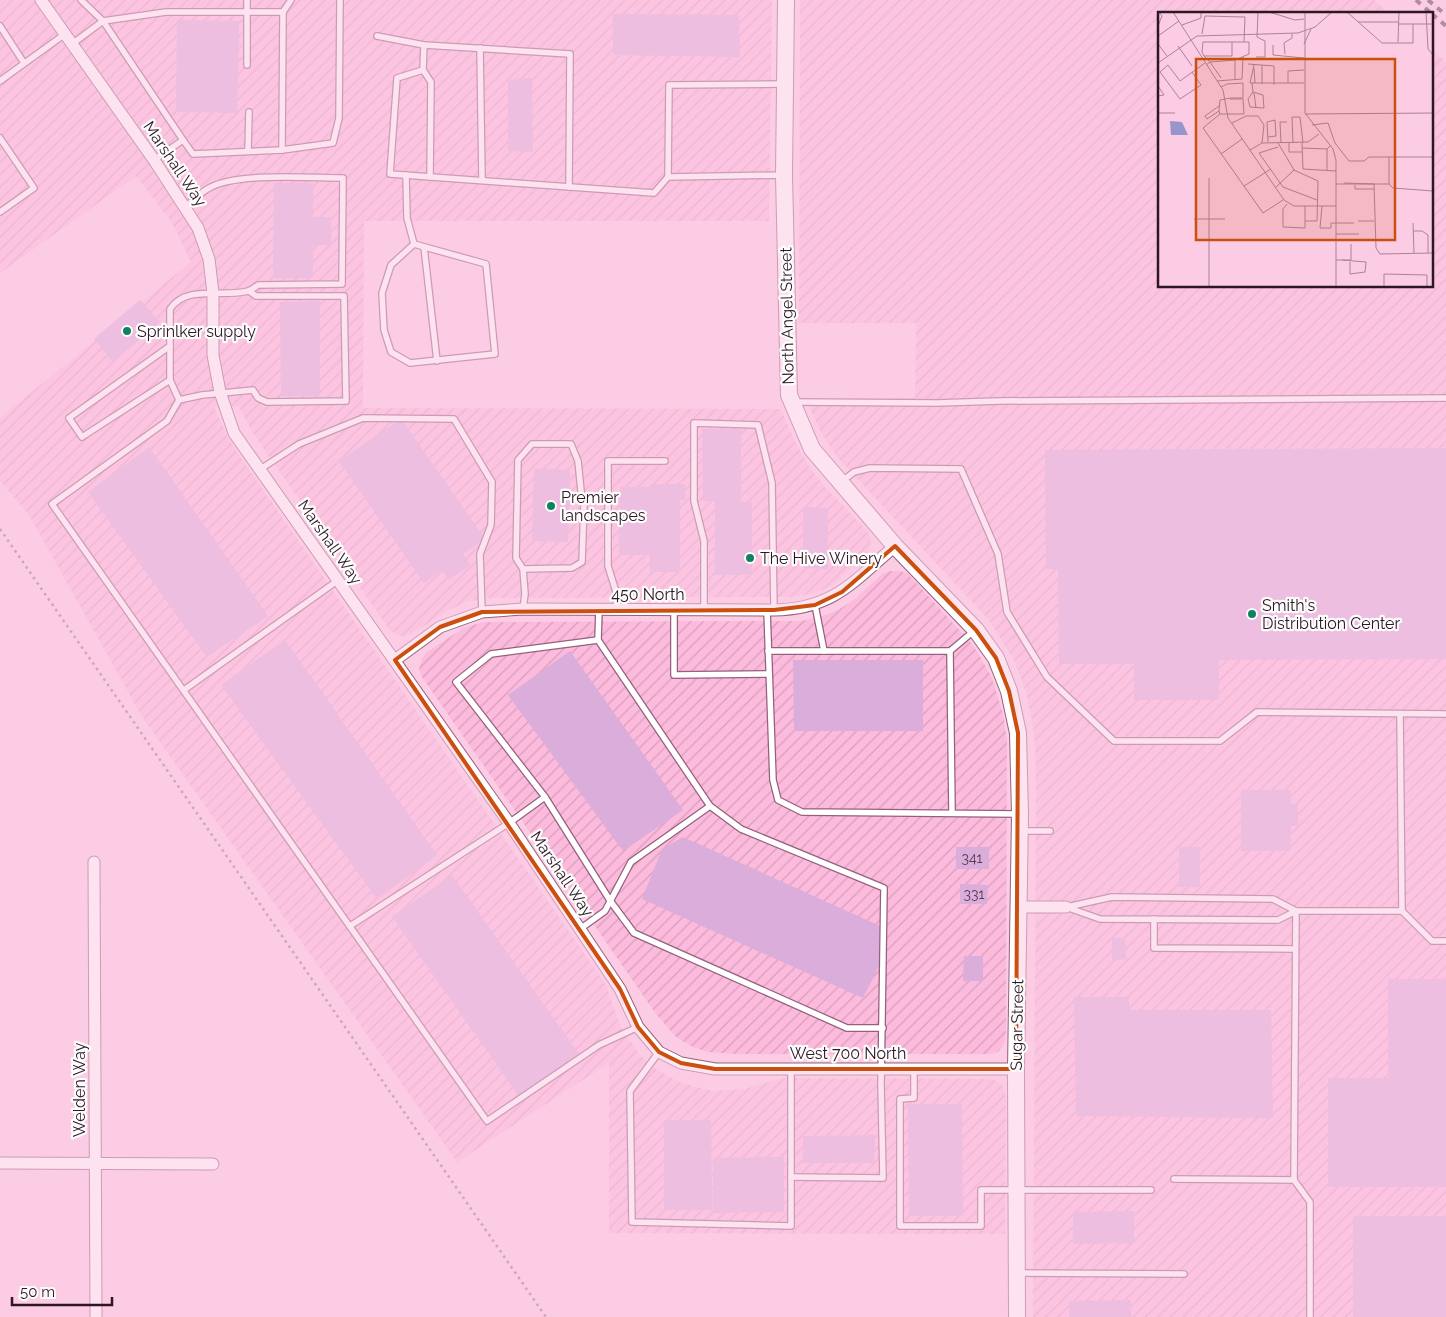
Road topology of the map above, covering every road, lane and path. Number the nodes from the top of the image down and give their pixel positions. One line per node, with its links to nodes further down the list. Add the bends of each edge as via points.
1 (41, 0): 11 (street, Marshall Way)
2 (80, 0): 9 (lane)
3 (247, 0): 7 (lane)
4 (291, 0): 8 (lane)
5 (340, 0): 24 (lane, via 339,118 333,143)
6 (786, 0): 20 (street, North Angel Street)
7 (246, 12): 8 (lane); 9 (lane, via 166,12); 17 (lane)
8 (283, 12): 24 (lane)
9 (103, 21): 13 (lane); 23 (lane)
10 (0, 26): 16 (lane)
11 (65, 34): 13 (street, Marshall Way); 16 (lane)
12 (377, 36): 14 (lane)
13 (72, 44): 26 (street, Marshall Way)
14 (424, 45): 15 (lane); 18 (lane)
15 (480, 48): 31 (lane); 32 (lane, via 570,54)
16 (24, 63): 19 (lane)
17 (246, 65)
18 (423, 70): 27 (lane, via 397,78 390,174); 30 (lane, via 431,82)
19 (0, 80)
20 (785, 84): 28 (street, North Angel Street); 29 (lane, via 669,85)
21 (249, 112): 25 (lane)
22 (0, 138): 34 (lane, via 34,188)
23 (183, 140): 25 (lane, via 193,154); 26 (lane)
24 (282, 150): 25 (lane)
25 (248, 152)
26 (154, 160): 33 (street, Marshall Way)
27 (406, 175): 30 (lane); 35 (lane, via 407,218)
28 (784, 175): 29 (lane); 45 (street, North Angel Street, via 788,395)
29 (668, 176): 32 (lane, via 654,193)
30 (430, 177): 31 (lane)
31 (482, 180): 32 (lane)
32 (569, 187)
33 (185, 207): 37 (lane, via 208,188 222,182 248,178 342,178 342,284 258,285); 38 (street, Marshall Way, via 198,228 209,259)
34 (0, 212)
35 (414, 244): 36 (lane); 40 (lane, via 391,265 382,293 384,330 391,352 410,363)
36 (424, 246): 40 (lane); 40 (lane, via 486,264 495,354)
37 (249, 291): 38 (lane); 42 (lane, via 256,296 344,296 346,401 267,402 258,398 253,390)
38 (213, 293): 39 (lane, via 194,294 175,301 170,309); 42 (street, Marshall Way, via 213,355)
39 (170, 346): 41 (lane); 41 (lane, via 69,418 82,437)
40 (437, 361)
41 (170, 380): 44 (lane)
42 (220, 392): 44 (lane); 47 (street, Marshall Way, via 234,433)
43 (1446, 398): 45 (lane, via 937,404)
44 (179, 400): 68 (lane, via 167,421 52,504)
45 (791, 402): 48 (street, North Angel Street, via 812,449)
46 (665, 461): 56 (lane, via 608,461 608,566 617,595)
47 (260, 470): 52 (street, Marshall Way); 60 (lane, via 299,444 363,418 454,419 492,482 491,525 480,554)
48 (840, 483): 50 (street, North Angel Street); 69 (lane, via 854,472 870,468 962,469 998,554 1007,612 1047,677 1114,741 1220,742 1257,712)
49 (0, 529): 109 (path)
50 (894, 546): 53 (street, 450 North, via 842,592); 61 (street, North Angel Street)
51 (523, 569): 51 (lane, via 572,568 582,562 584,504 578,461 571,444 532,444 518,460 516,558); 54 (lane)
52 (337, 581): 66 (street, Marshall Way); 68 (lane)
53 (815, 605): 59 (street, 450 North, via 794,610); 64 (lane)
54 (523, 609): 55 (street, 450 North); 60 (street, 450 North)
55 (599, 610): 56 (street, 450 North); 62 (lane)
56 (616, 610): 57 (street, 450 North)
57 (674, 610): 58 (street, 450 North); 67 (lane, via 674,674)
58 (704, 610): 59 (street, 450 North); 59 (lane, via 704,541 694,501 694,423 758,425 772,484)
59 (771, 610): 63 (lane)
60 (482, 612): 66 (street, 450 North, via 440,627)
61 (976, 630): 65 (lane); 71 (street, North Angel Street, via 996,658 1010,691)
62 (598, 640): 72 (lane, via 491,654 456,682); 73 (lane)
63 (768, 651): 64 (lane); 67 (lane)
64 (824, 651): 65 (lane)
65 (950, 651): 74 (lane)
66 (395, 660): 76 (street, Marshall Way)
67 (768, 674): 74 (lane, via 773,780 778,800 802,812)
68 (184, 690): 86 (lane)
69 (1400, 714): 70 (lane); 84 (lane)
70 (1446, 714)
71 (1018, 733): 75 (street, Sugar Street)
72 (545, 797): 76 (lane); 80 (lane)
73 (710, 806): 80 (lane, via 631,862); 91 (lane, via 741,829 884,888)
74 (952, 813): 75 (lane)
75 (1020, 814): 77 (street, Sugar Street)
76 (509, 823): 86 (lane); 87 (street, Marshall Way)
77 (1019, 831): 78 (lane); 81 (street, Sugar Street)
78 (1050, 831)
79 (94, 862): 99 (street, Welden Way)
80 (611, 902): 87 (lane, via 605,911); 91 (lane, via 634,933 847,1028)
81 (1018, 907): 82 (street); 97 (street, Sugar Street)
82 (1066, 908): 83 (lane, via 1112,897 1273,899); 85 (lane, via 1100,919)
83 (1296, 911): 84 (lane); 85 (lane, via 1278,920); 89 (lane)
84 (1402, 911): 88 (lane, via 1432,941)
85 (1154, 920): 89 (lane, via 1154,948)
86 (350, 926): 90 (lane, via 488,1121 599,1045)
87 (580, 929): 90 (street, Marshall Way, via 620,990)
88 (1446, 941)
89 (1296, 949): 103 (lane)
90 (638, 1027): 92 (street, Marshall Way)
91 (883, 1028): 95 (lane)
92 (659, 1052): 93 (street, Marshall Way); 101 (lane, via 630,1091 632,1222 791,1226)
93 (681, 1063): 94 (street, West 700 North, via 715,1069)
94 (791, 1069): 95 (street, West 700 North); 101 (lane)
95 (881, 1069): 96 (street, West 700 North); 101 (lane, via 883,1178)
96 (914, 1069): 97 (street, West 700 North); 104 (lane, via 914,1098 900,1099 900,1226 981,1226 981,1190)
97 (1016, 1069): 104 (street, Sugar Street)
98 (0, 1163): 99 (street)
99 (96, 1163): 100 (street); 108 (street, Welden Way)
100 (213, 1164)
101 (791, 1177)
102 (1174, 1178): 103 (lane)
103 (1294, 1180): 111 (lane, via 1310,1202)
104 (1017, 1190): 105 (lane); 106 (street, Sugar Street)
105 (1151, 1190)
106 (1017, 1273): 107 (lane); 110 (street, Sugar Street)
107 (1184, 1274)
108 (96, 1317)
109 (546, 1317)
110 (1017, 1317)
111 (1310, 1317)

